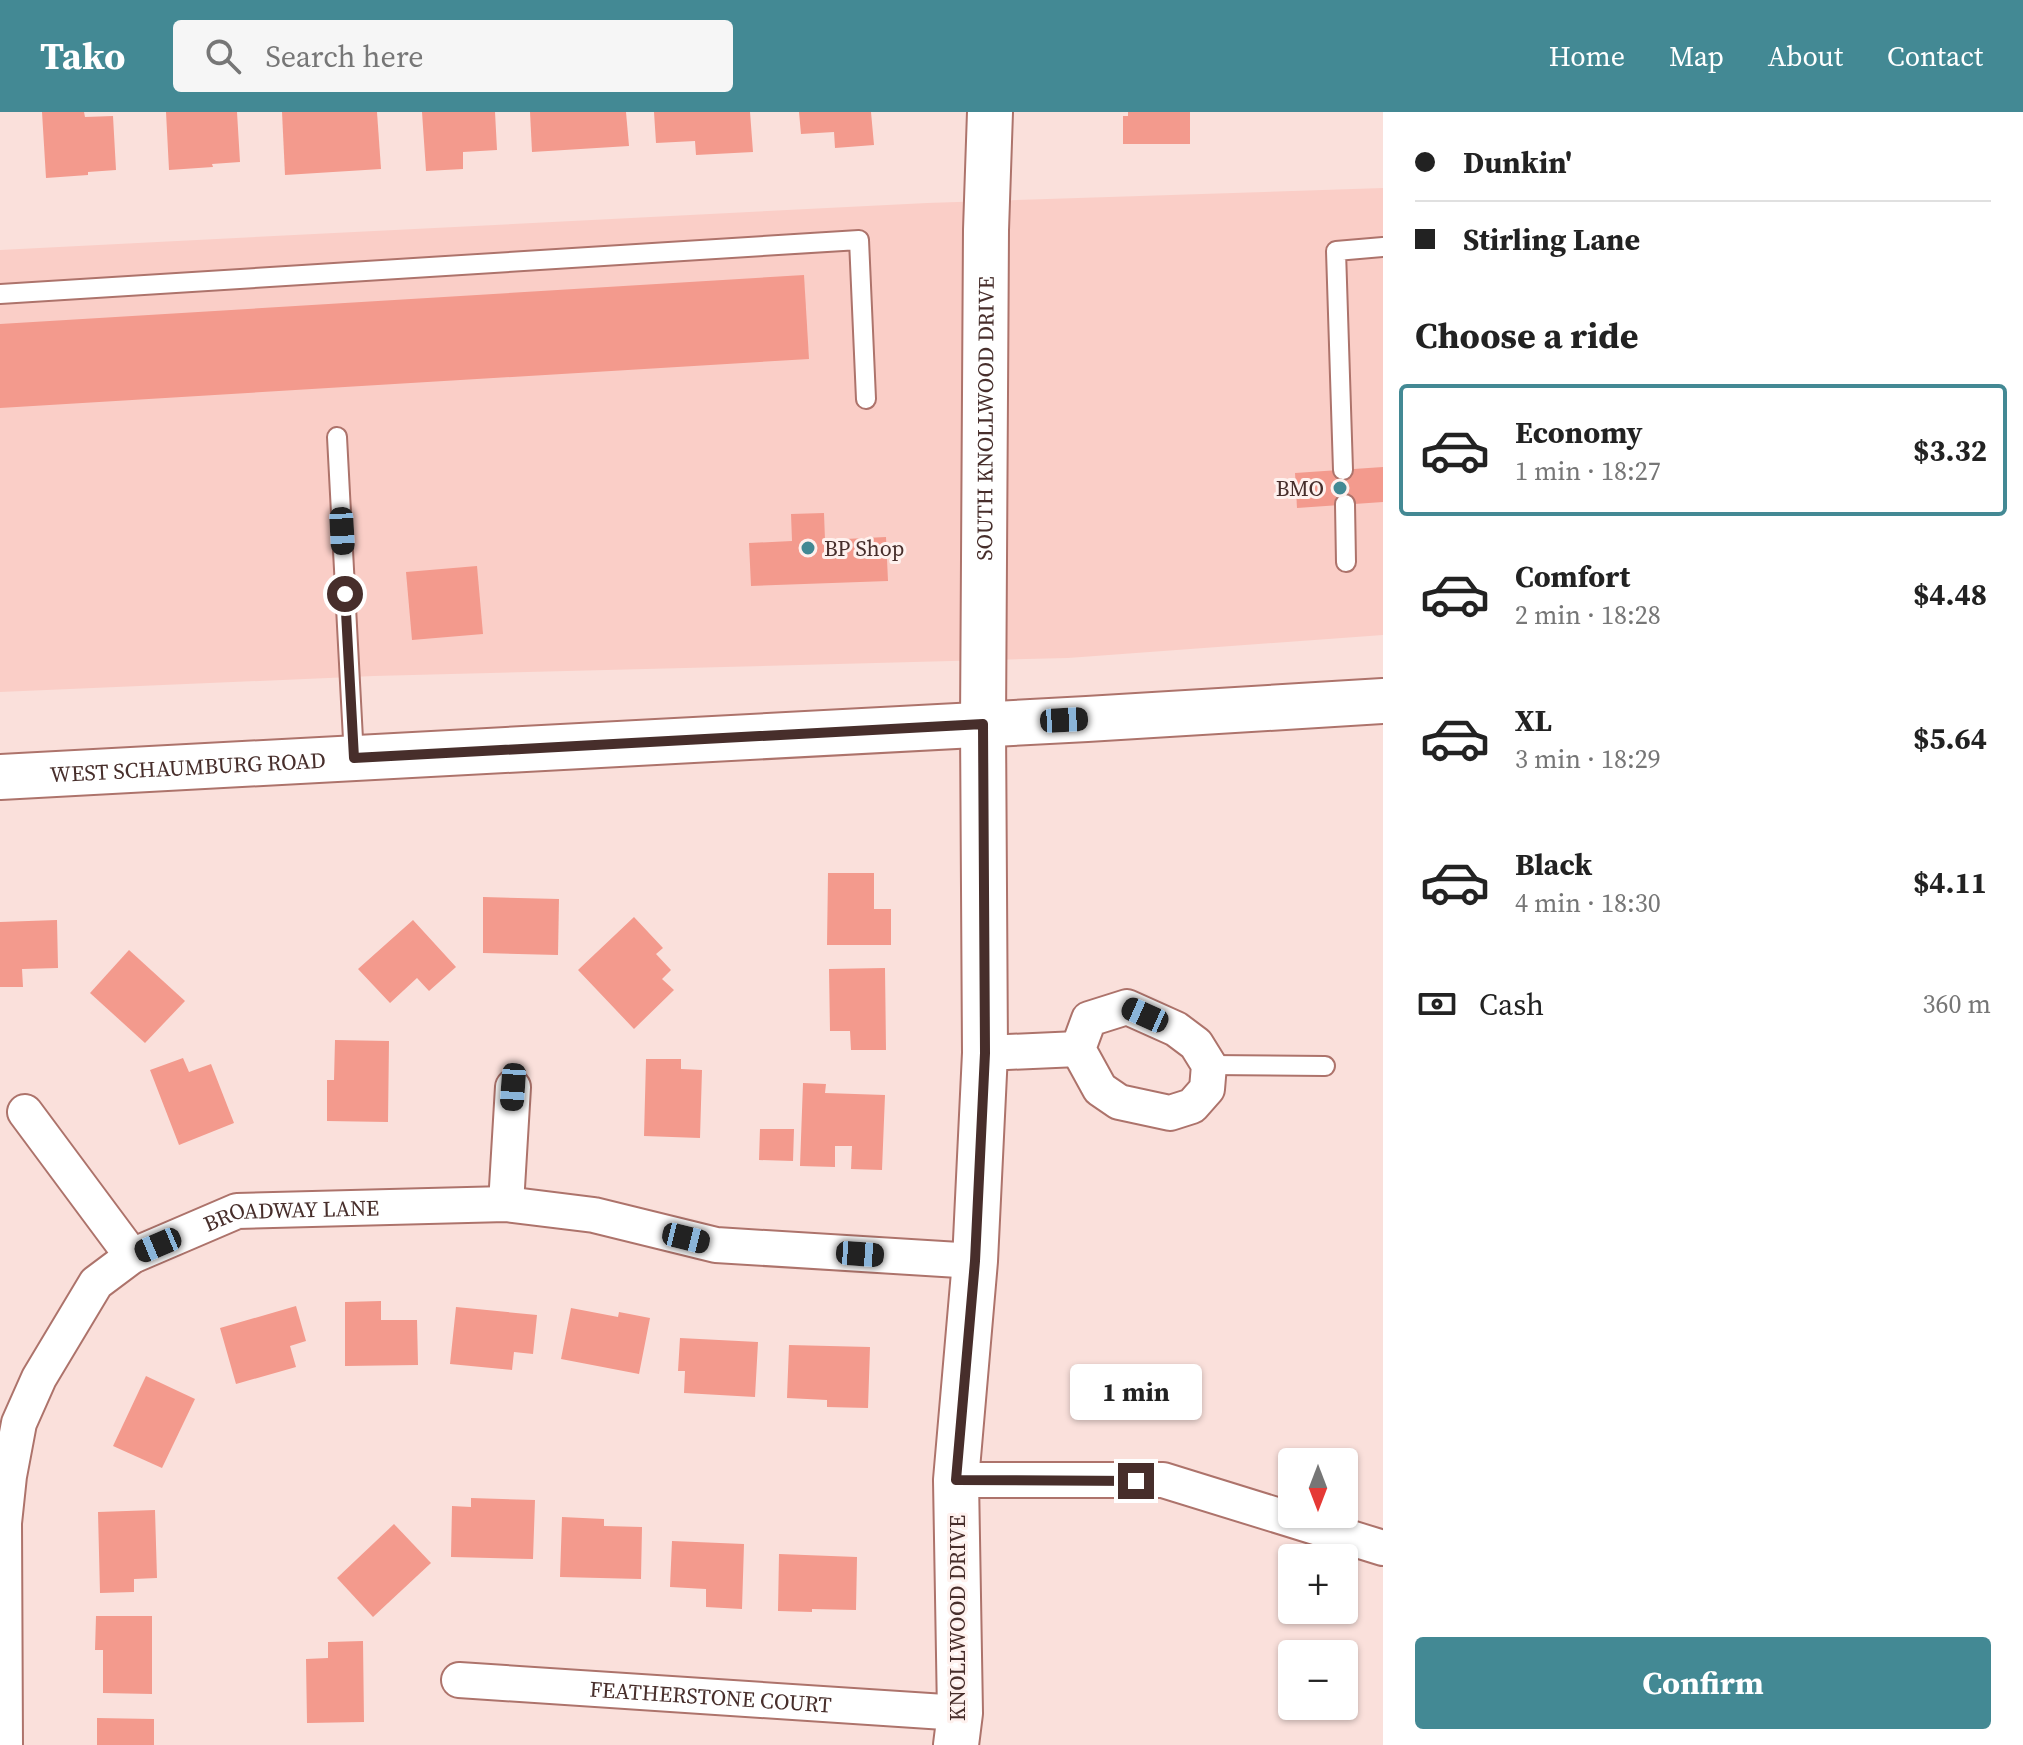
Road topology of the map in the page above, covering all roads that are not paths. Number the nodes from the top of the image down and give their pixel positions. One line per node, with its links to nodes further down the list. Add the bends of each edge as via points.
1 (990, 112): 10 (street, SOUTH KNOLLWOOD DRIVE)
2 (1383, 247): 6 (lane, via 1336,251)
3 (0, 294): 4 (lane, via 859,240)
4 (866, 399)
5 (337, 437): 11 (lane)
6 (1343, 470)
7 (1345, 504): 8 (lane)
8 (1346, 562)
9 (1383, 701): 10 (street, WEST SCHAUMBURG ROAD)
10 (983, 724): 11 (street, WEST SCHAUMBURG ROAD); 14 (street, KNOLLWOOD DRIVE)
11 (354, 758): 12 (street, WEST SCHAUMBURG ROAD)
12 (0, 777)
13 (1078, 1049): 14 (street); 15 (street, via 1089,1019 1127,1007 1176,1029 1196,1044); 15 (street, via 1100,1089 1119,1102 1170,1113 1192,1106 1207,1089)
14 (985, 1053): 21 (street, KNOLLWOOD DRIVE)
15 (1209, 1065): 16 (lane)
16 (1325, 1066)
17 (513, 1087): 19 (street)
18 (25, 1112): 20 (street)
19 (506, 1204): 20 (street, BROADWAY LANE, via 237,1211); 21 (street, BROADWAY LANE, via 594,1215 716,1245)
20 (132, 1256): 26 (street, BROADWAY LANE, via 96,1283 39,1378 19,1423 4,1523)
21 (975, 1261): 22 (street, KNOLLWOOD DRIVE)
22 (956, 1480): 23 (street, via 1163,1480); 25 (street, KNOLLWOOD DRIVE)
23 (1383, 1548)
24 (459, 1680): 25 (street, FEATHERSTONE COURT)
25 (958, 1729)
26 (5, 1745)

